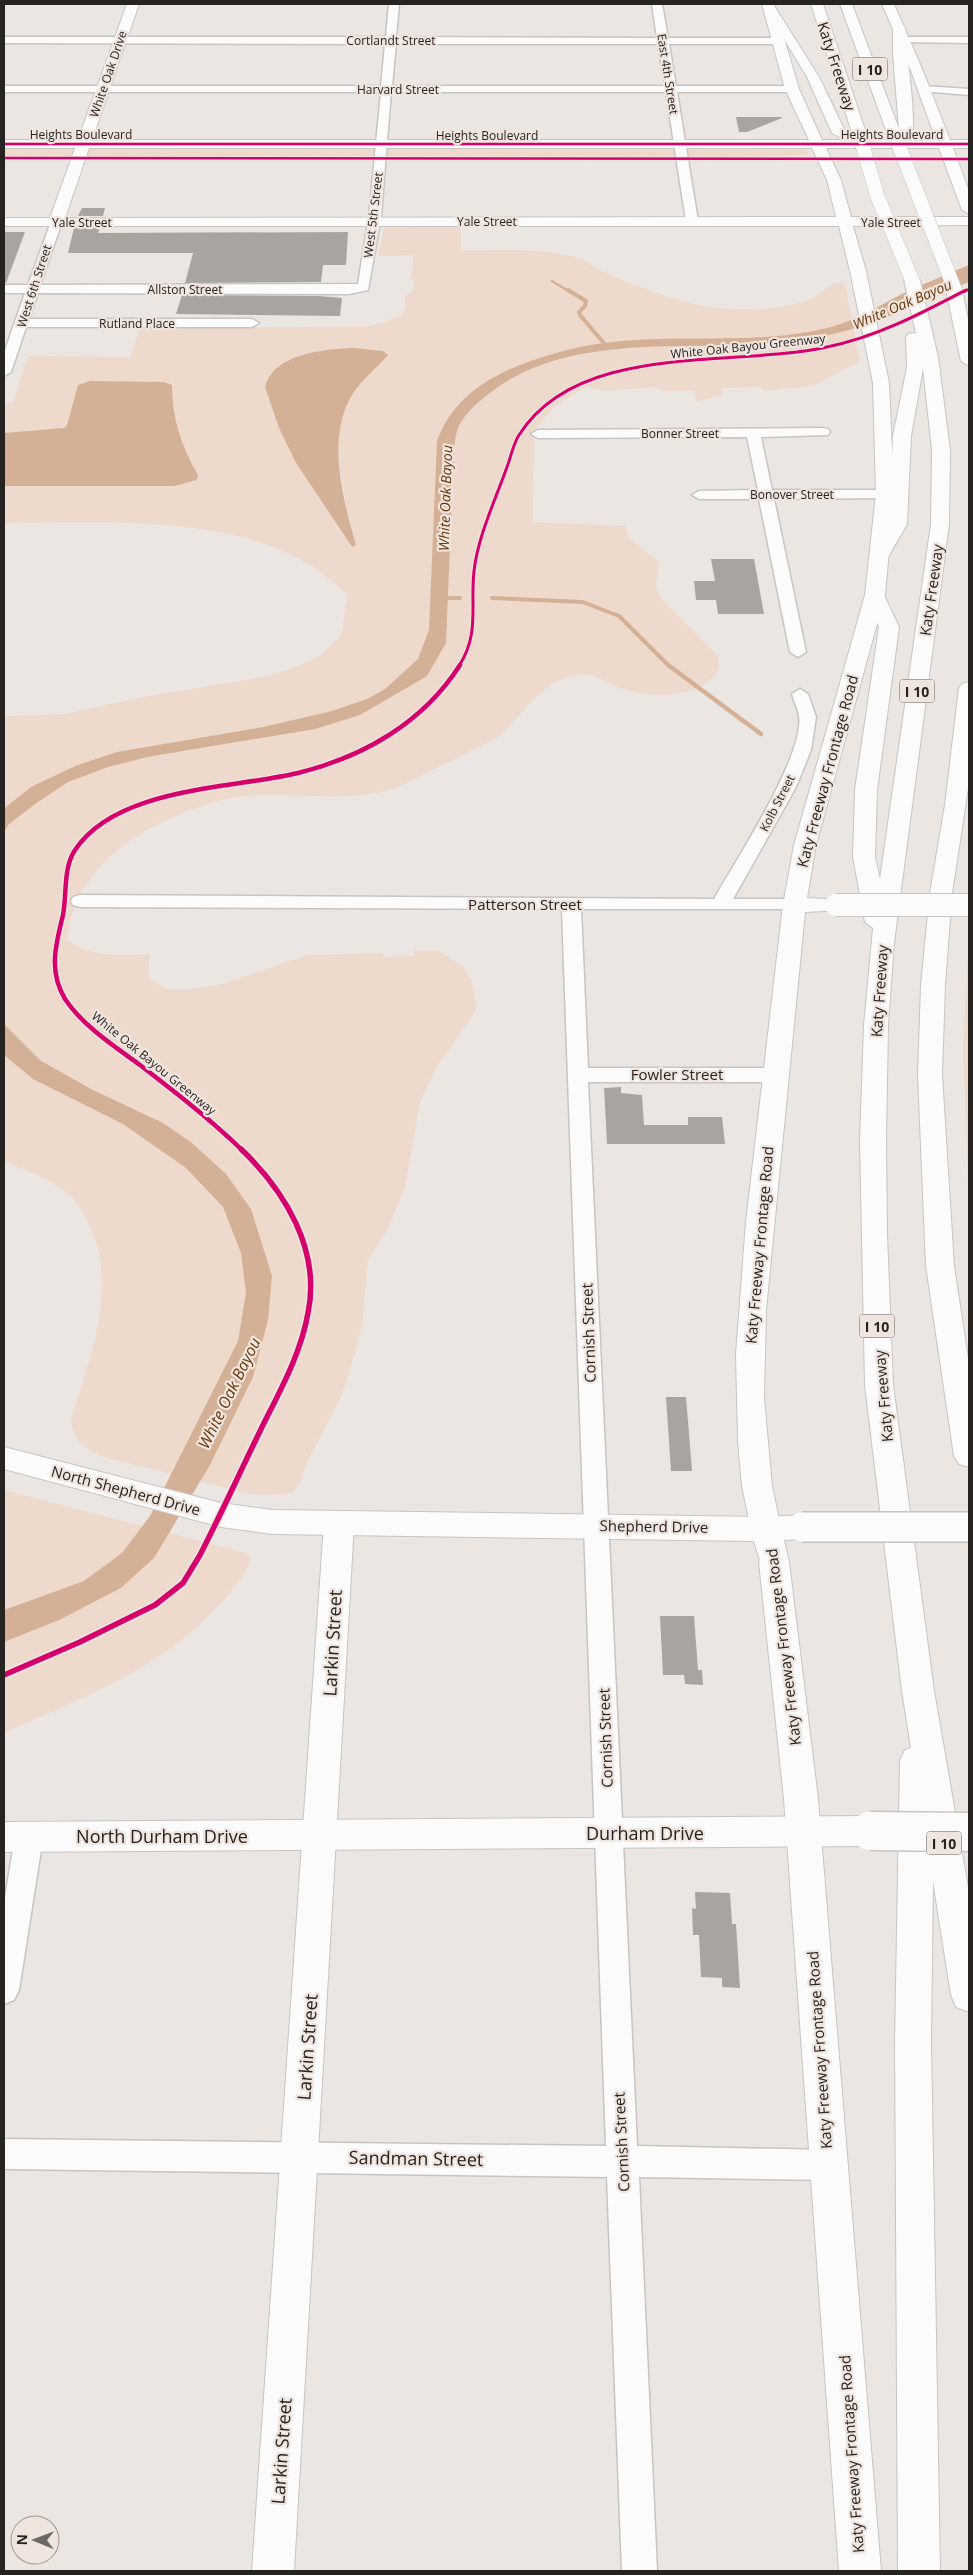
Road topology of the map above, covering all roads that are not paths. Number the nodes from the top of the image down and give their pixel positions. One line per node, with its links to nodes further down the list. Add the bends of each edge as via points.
1 (133, 4): 10 (main road, White Oak Drive)
2 (394, 4): 11 (street, West 5th Street)
3 (657, 4): 12 (street, East 4th Street)
4 (768, 4): 15 (main road, Katy Freeway Frontage Road); 35 (main road, via 813,77 857,177)
5 (817, 4): 35 (main road, Katy Freeway / I 10, bridge)
6 (846, 4): 23 (main road, Katy Freeway / I 10)
7 (888, 4): 8 (main road)
8 (899, 27): 13 (main road); 23 (main road, via 897,50 907,114)
9 (4, 40): 10 (street, Cortlandt Street)
10 (120, 40): 11 (street, Cortlandt Street); 18 (main road, White Oak Drive)
11 (390, 40): 12 (street, Cortlandt Street); 19 (street, West 5th Street)
12 (663, 40): 15 (street, Cortlandt Street); 20 (street, East 4th Street)
13 (904, 40): 14 (street); 21 (main road)
14 (969, 40)
15 (778, 41): 16 (main road, Katy Freeway Frontage Road)
16 (792, 88): 20 (street, Harvard Street); 30 (main road, Katy Freeway Frontage Road)
17 (4, 89): 18 (street, Harvard Street)
18 (103, 89): 19 (street, Harvard Street); 24 (main road, White Oak Drive)
19 (387, 89): 20 (street, Harvard Street); 28 (street, West 5th Street)
20 (671, 89): 29 (street, East 4th Street)
21 (924, 89): 22 (street); 26 (main road)
22 (969, 92)
23 (900, 133): 44 (main road, Katy Freeway / I 10, bridge, via 906,166)
24 (83, 143): 25 (main road, Heights Boulevard); 28 (main road, Heights Boulevard); 32 (main road, West 6th Street)
25 (4, 144)
26 (944, 144): 27 (main road, Heights Boulevard); 30 (main road, Heights Boulevard); 33 (main road)
27 (969, 144)
28 (380, 151): 29 (main road, Heights Boulevard); 32 (main road, Heights Boulevard); 41 (street, West 5th Street)
29 (680, 151): 30 (main road, Heights Boulevard); 37 (street, East 4th Street)
30 (820, 151): 33 (main road, Heights Boulevard); 42 (main road, Katy Freeway Frontage Road, via 834,180)
31 (4, 158): 32 (main road, Heights Boulevard)
32 (79, 158): 40 (main road, West 6th Street)
33 (948, 158): 34 (main road, Heights Boulevard); 36 (main road)
34 (969, 159)
35 (877, 195): 51 (main road, Katy Freeway / I 10, bridge, via 912,280)
36 (969, 210)
37 (692, 221): 41 (main road, Yale Street); 42 (main road, Yale Street)
38 (969, 221): 42 (main road, Yale Street)
39 (4, 222): 40 (main road, Yale Street)
40 (56, 222): 41 (main road, Yale Street); 46 (street, West 6th Street)
41 (372, 222): 43 (street, West 5th Street)
42 (846, 222): 57 (main road, Katy Freeway Frontage Road, via 881,383)
43 (364, 285): 46 (street, Allston Street, via 349,290)
44 (953, 285): 47 (main road); 50 (main road, Katy Freeway / I 10)
45 (4, 289): 46 (street, Allston Street)
46 (33, 289): 48 (street, West 6th Street)
47 (969, 307)
48 (22, 323): 49 (street, Rutland Place); 52 (street, West 6th Street)
49 (252, 323)
50 (969, 361)
51 (923, 362): 59 (main road, via 902,436 898,524); 71 (main road, Katy Freeway / I 10, via 941,450 940,524)
52 (5, 367)
53 (753, 432): 54 (street, Bonner Street); 55 (street, Bonner Street); 56 (street)
54 (823, 432)
55 (538, 434)
56 (765, 494): 57 (street, Bonover Street); 58 (street, Bonover Street); 61 (street)
57 (885, 494): 59 (main road, Katy Freeway Frontage Road)
58 (699, 495)
59 (880, 554): 60 (main road, Katy Freeway Frontage Road)
60 (875, 595): 69 (main road, Katy Freeway Frontage Road, via 809,828); 71 (main road, via 889,626 866,790 864,857)
61 (798, 652)
62 (969, 688): 65 (main road, via 956,805)
63 (800, 694): 68 (street, Kolb Street, via 808,717 802,750 788,787)
64 (969, 846): 65 (main road)
65 (941, 893): 74 (main road, via 930,1075 940,1266)
66 (80, 901): 67 (street, Patterson Street)
67 (571, 904): 68 (street, Patterson Street); 72 (street, Cornish Street)
68 (720, 905): 69 (street, Patterson Street)
69 (794, 905): 70 (main road, Patterson Street, bridge); 73 (main road, Katy Freeway Frontage Road)
70 (969, 906)
71 (882, 943): 80 (main road, Katy Freeway / I 10, via 872,1140 879,1385)
72 (578, 1075): 73 (street, Fowler Street); 77 (street, Cornish Street)
73 (776, 1075): 79 (main road, Katy Freeway Frontage Road, via 754,1280 750,1352 754,1458)
74 (969, 1456)
75 (4, 1458): 76 (main road, North Shepherd Drive, via 221,1515 272,1522)
76 (339, 1523): 77 (main road, Shepherd Drive); 84 (main road, Larkin Street)
77 (596, 1525): 79 (main road, Shepherd Drive); 83 (street, Cornish Street)
78 (969, 1527): 79 (main road, Shepherd Drive, bridge)
79 (766, 1529): 81 (main road, Katy Freeway Frontage Road, via 774,1562)
80 (918, 1691): 87 (main road, Katy Freeway / I 10); 95 (main road, via 913,2041)
81 (802, 1832): 82 (main road, Durham Drive, bridge); 83 (main road, Durham Drive); 91 (main road, Katy Freeway Frontage Road)
82 (969, 1832)
83 (609, 1833): 84 (main road, Durham Drive); 90 (street, Cornish Street)
84 (320, 1835): 85 (main road, North Durham Drive); 89 (main road, Larkin Street)
85 (16, 1837): 86 (street)
86 (4, 1990)
87 (969, 1995)
88 (4, 2154): 89 (street, Sandman Street)
89 (300, 2156): 90 (street, Sandman Street); 92 (main road, Larkin Street)
90 (622, 2162): 91 (street, Sandman Street); 93 (street, Cornish Street)
91 (828, 2165): 94 (main road, Katy Freeway Frontage Road)
92 (273, 2571)
93 (639, 2571)
94 (860, 2571)
95 (918, 2571)

